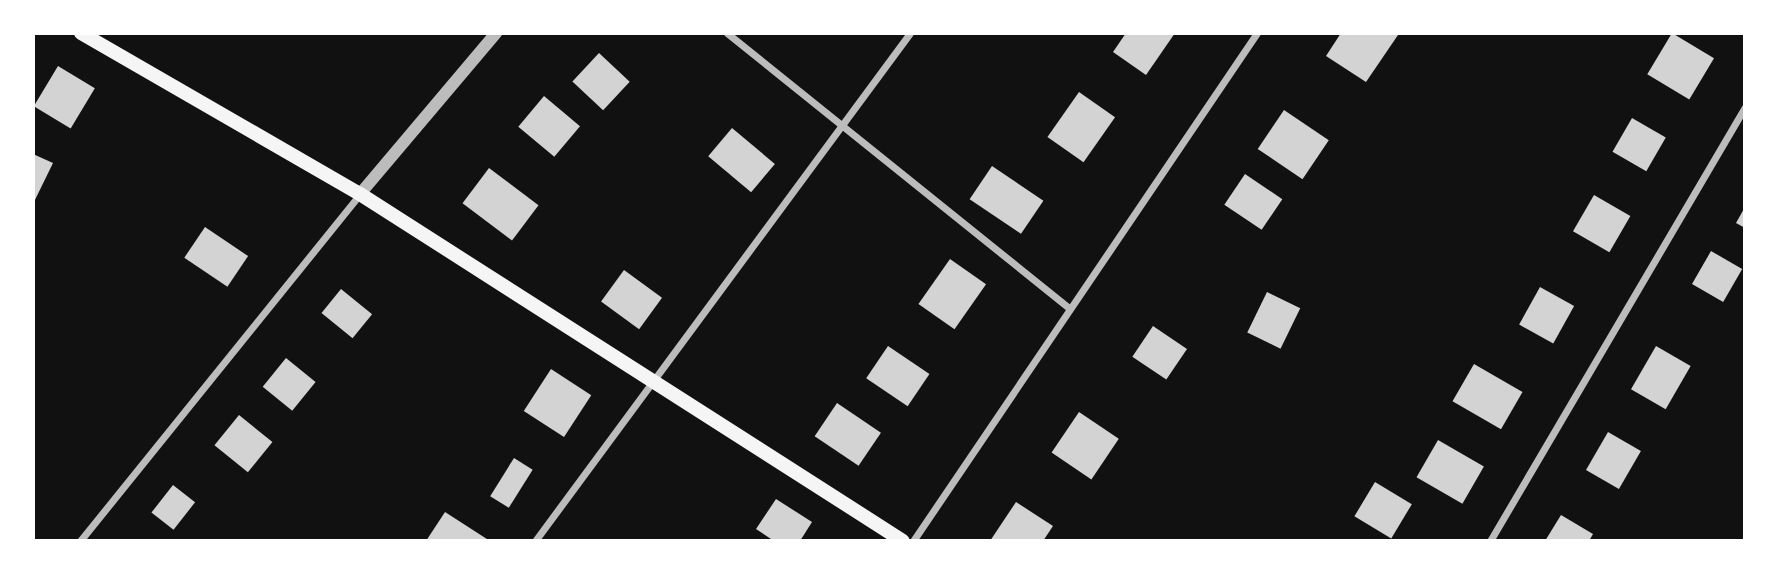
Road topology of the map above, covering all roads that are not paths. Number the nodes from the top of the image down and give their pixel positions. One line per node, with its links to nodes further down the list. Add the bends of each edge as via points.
1 (81, 33): 8 (main road)
2 (496, 33): 8 (street)
3 (727, 33): 7 (street)
4 (910, 33): 7 (street)
5 (1256, 33): 9 (street)
6 (1745, 107): 15 (street)
7 (838, 124): 9 (street); 10 (street)
8 (360, 194): 10 (main road); 11 (street)
9 (1067, 306): 14 (street)
10 (649, 379): 12 (street); 13 (main road)
11 (80, 541)
12 (535, 541)
13 (903, 541)
14 (913, 541)
15 (1490, 541)

